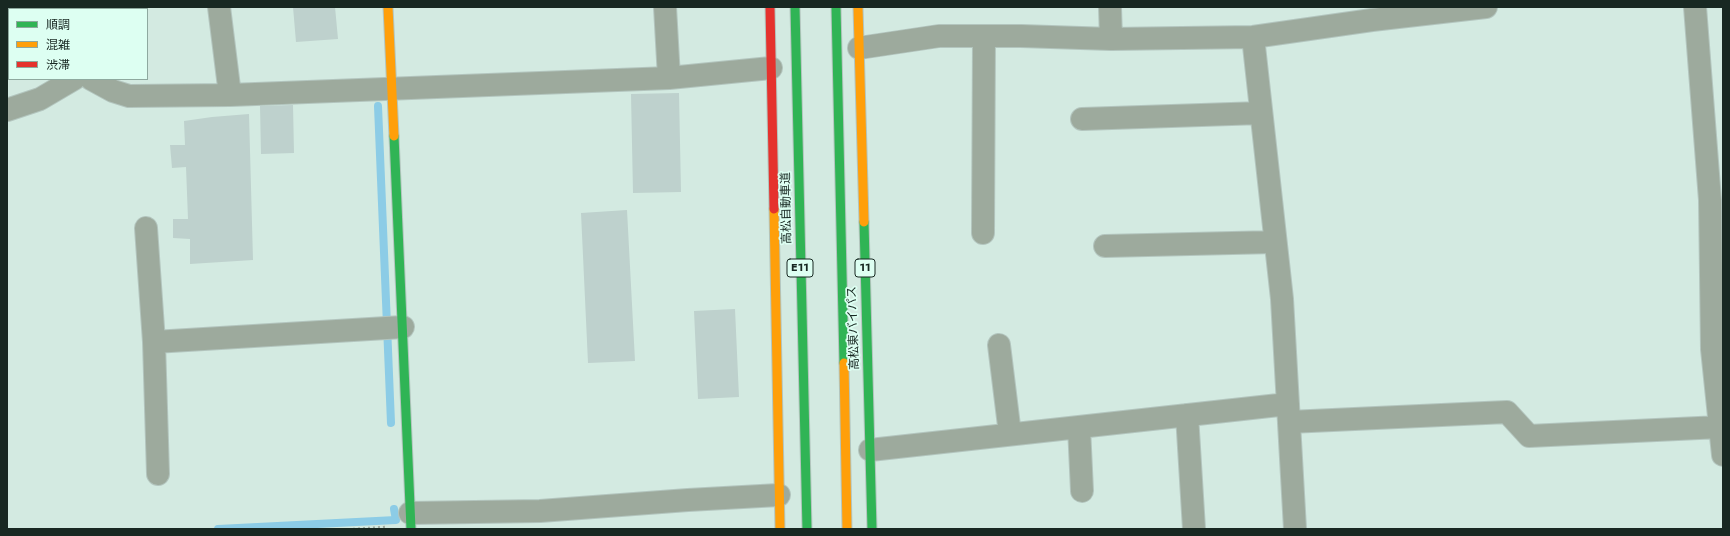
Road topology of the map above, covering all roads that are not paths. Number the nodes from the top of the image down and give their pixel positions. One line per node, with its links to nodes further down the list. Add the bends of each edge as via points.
1 (219, 7): 20 (street)
2 (388, 7): 19 (main road)
3 (665, 7): 16 (street)
4 (770, 7): 15 (main road)
5 (795, 7): 42 (main road, 高松自動車道 / E11)
6 (836, 7): 43 (main road)
7 (858, 7): 14 (main road, 高松東バイパス / 11)
8 (1110, 7): 13 (street)
9 (1486, 7): 12 (street)
10 (1696, 7): 35 (street, via 1710,200 1712,349)
11 (984, 36): 13 (street); 14 (street, via 939,36); 25 (street)
12 (1253, 37): 13 (street); 22 (street)
13 (1111, 39)
14 (859, 48): 36 (main road, 高松東バイパス / 11)
15 (772, 68): 16 (street); 39 (main road)
16 (669, 78): 19 (street)
17 (72, 80): 21 (street, via 40,99)
18 (93, 80): 20 (street, via 113,91 130,96)
19 (392, 88): 20 (street); 28 (main road)
20 (230, 95)
21 (7, 110)
22 (1261, 114): 23 (street); 26 (street)
23 (1082, 119)
24 (146, 228): 29 (street)
25 (982, 233)
26 (1275, 242): 27 (street); 31 (street, via 1282,299)
27 (1105, 246)
28 (403, 327): 29 (street); 40 (main road)
29 (154, 342): 37 (street)
30 (999, 345): 34 (street)
31 (1288, 413): 32 (street); 35 (street, via 1507,412 1529,436); 46 (street)
32 (1187, 415): 33 (street); 45 (street)
33 (1079, 426): 34 (street); 38 (street)
34 (1010, 434): 36 (street)
35 (1722, 443)
36 (870, 450): 44 (main road, 高松東バイパス / 11)
37 (158, 474)
38 (1082, 491)
39 (779, 495): 40 (street, via 540,511); 41 (main road)
40 (411, 523)
41 (780, 529)
42 (807, 529)
43 (848, 529)
44 (872, 529)
45 (1194, 529)
46 (1295, 529)

